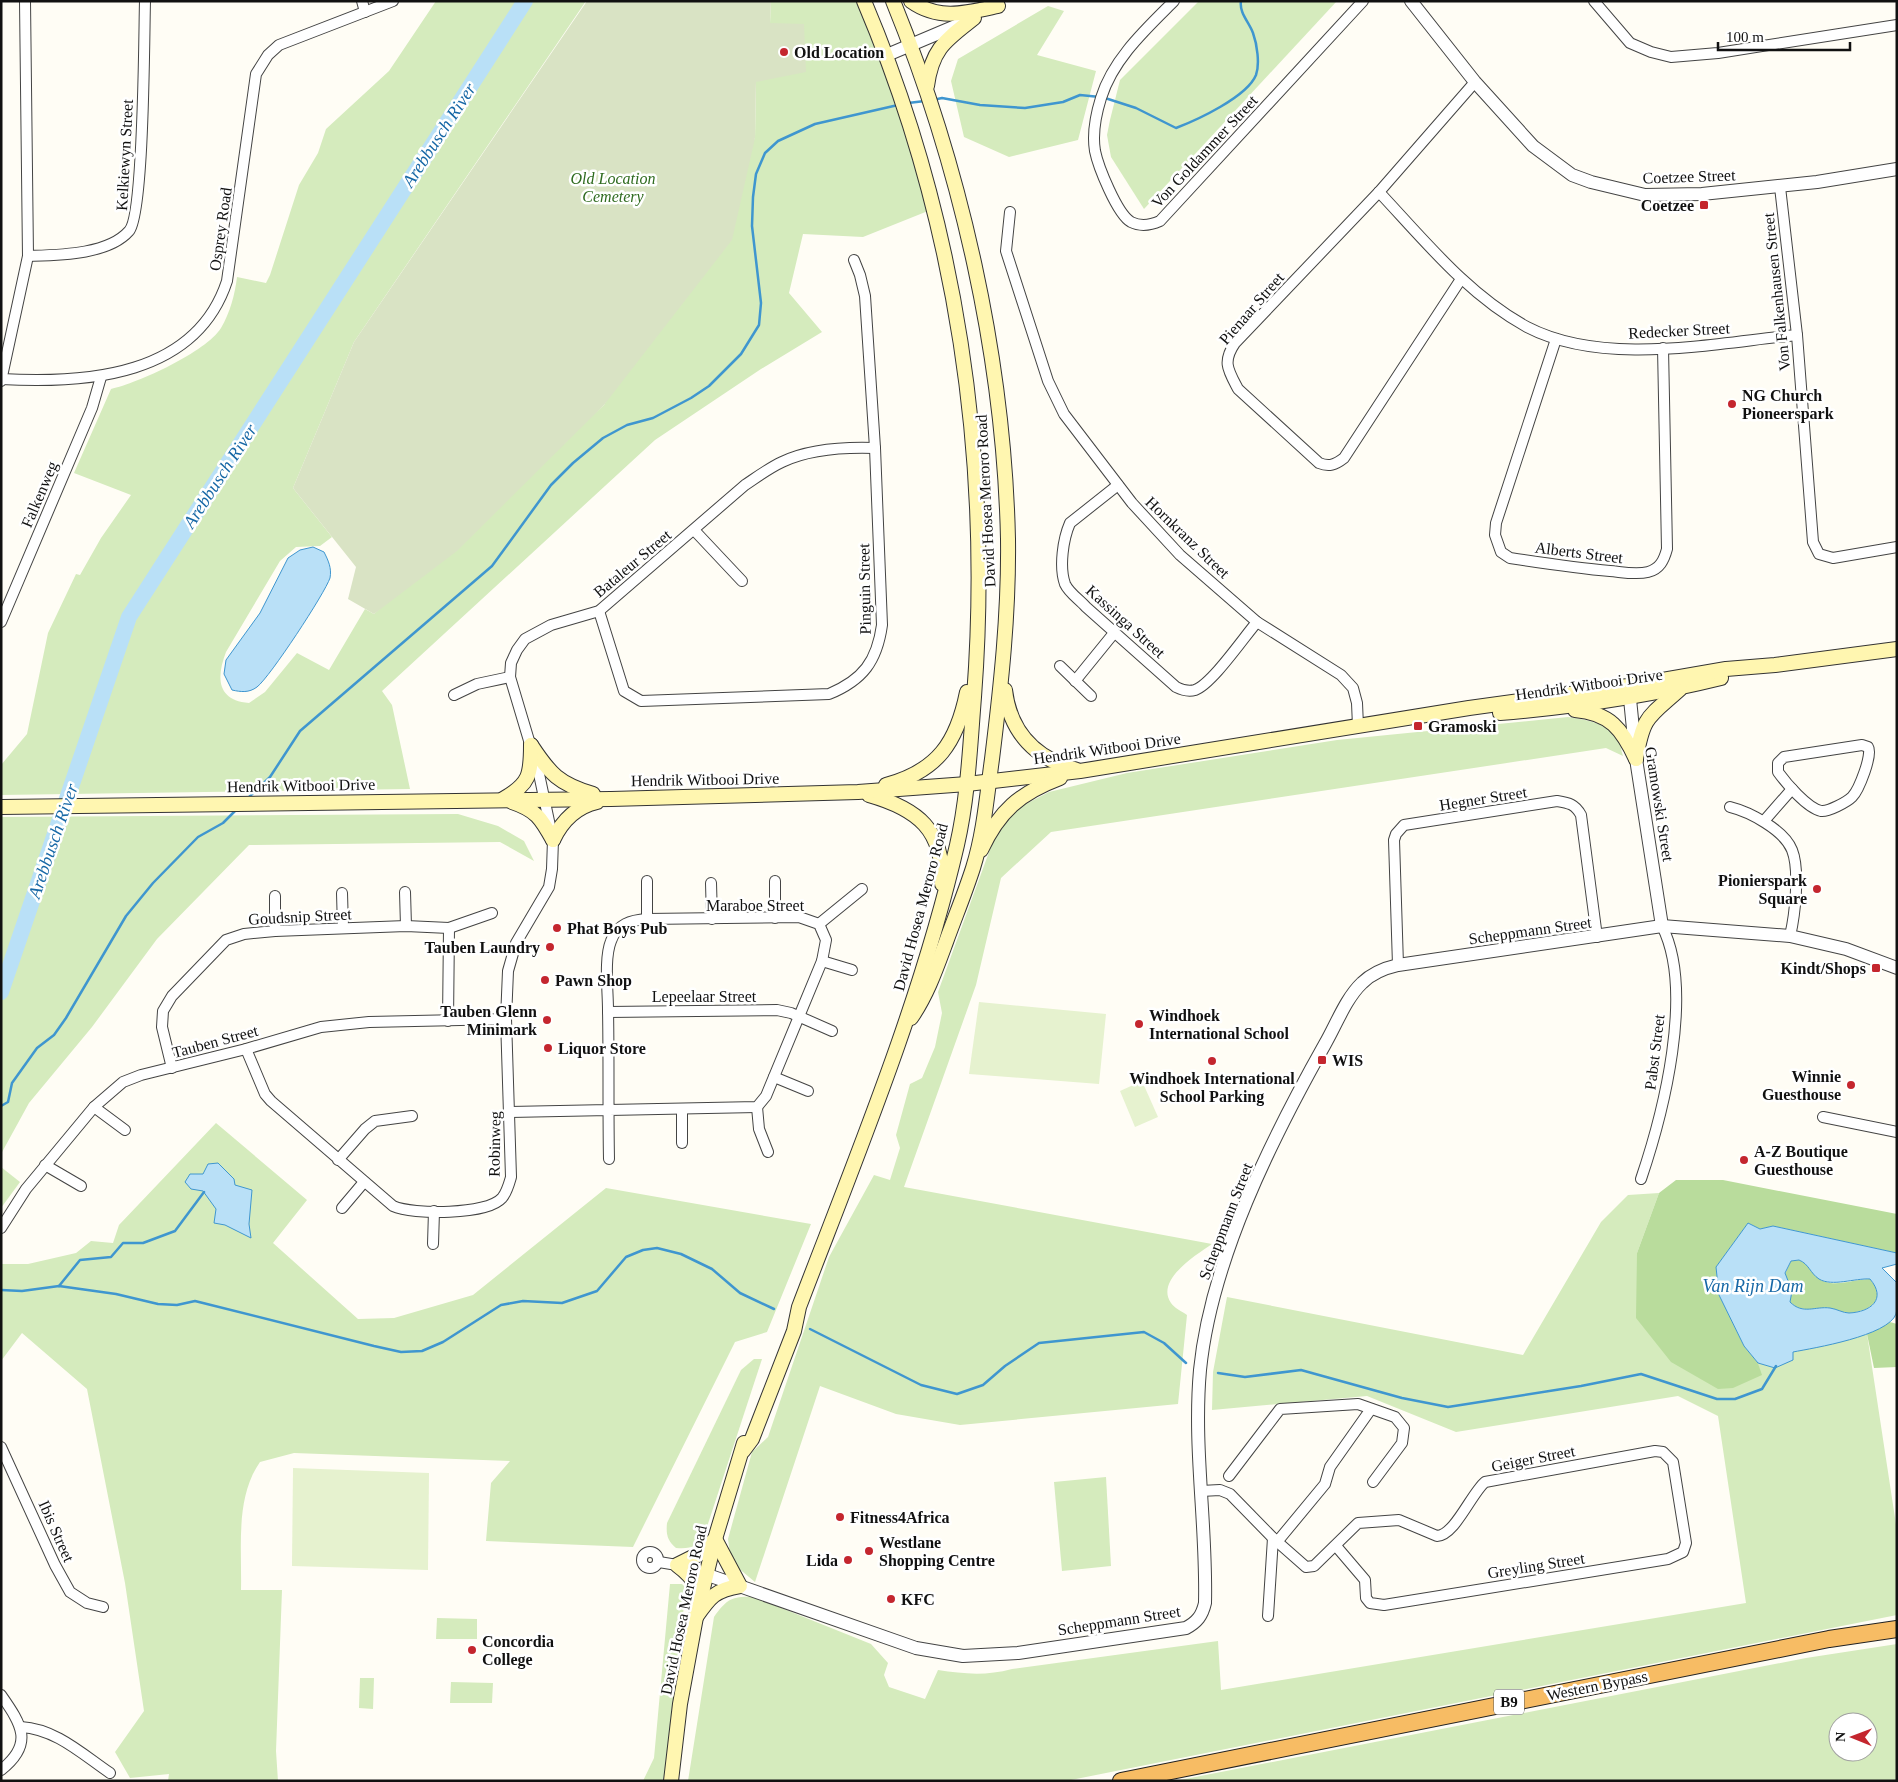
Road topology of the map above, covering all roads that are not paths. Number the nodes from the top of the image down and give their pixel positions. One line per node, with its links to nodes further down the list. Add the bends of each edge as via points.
1 (25, 1): 24 (street)
2 (145, 1): 24 (street, Kelkiewyn Street, via 134,225 114,243 81,252)
3 (362, 1): 13 (street)
4 (393, 1): 13 (street, Osprey Road)
5 (864, 1): 17 (main road, David Hosea Meroro Road)
6 (893, 1): 16 (main road, David Hosea Meroro Road)
7 (911, 1): 12 (main road, via 939,14 967,12)
8 (1174, 1): 9 (street, Von Goldammer Street, via 1130,47 1112,72 1101,97 1094,134 1099,166 1115,199 1129,221 1141,225 1160,221)
9 (1363, 1)
10 (1411, 1): 18 (street, Coetzee Street)
11 (1594, 1): 15 (street, via 1630,43 1671,57)
12 (1001, 3): 14 (street)
13 (365, 12): 30 (street, Osprey Road, via 279,46 261,64 256,74 232,259 222,296 204,325 191,338 143,365)
14 (974, 18): 16 (street); 19 (main road, via 944,41 937,51 929,71)
15 (1897, 25)
16 (911, 45): 17 (street); 19 (main road, David Hosea Meroro Road)
17 (887, 55): 41 (main road, David Hosea Meroro Road, via 914,138 954,298 970,412 978,537)
18 (1475, 82): 21 (street, Coetzee Street, via 1533,146 1572,175 1591,182 1645,195); 22 (street, Pienaar Street)
19 (927, 90): 45 (main road, David Hosea Meroro Road, via 964,218 982,302 998,405 1008,538)
20 (1897, 169): 21 (street, Coetzee Street)
21 (1780, 187): 27 (street, Von Falkenhausen Street)
22 (1379, 192): 26 (street, Redecker Street); 26 (street, Pienaar Street, via 1228,353 1227,364 1238,389 1318,463 1336,464 1344,458)
23 (1010, 212): 33 (street, Hornkranz Street, via 1006,251 1048,380 1064,414)
24 (28, 256): 31 (street)
25 (854, 260): 32 (street, Pinguin Street, via 865,296)
26 (1461, 279): 28 (street, Redecker Street, via 1507,314)
27 (1797, 335): 29 (street, Redecker Street); 35 (street, Von Falkenhausen Street, via 1813,542 1819,554 1833,558)
28 (1556, 339): 29 (street, Redecker Street, via 1584,346); 29 (street, Alberts Street, via 1496,523 1495,535 1500,552 1510,558 1636,574 1650,572 1660,566 1667,549)
29 (1663, 348)
30 (101, 377): 31 (street, Osprey Road); 38 (street, Falkenweg, via 92,408)
31 (2, 379)
32 (875, 448): 34 (street, Bataleur Street, via 826,450 782,461 745,485); 37 (street, Pinguin Street, via 880,644 860,676 843,688 830,694 812,696 641,701 624,691)
33 (1118, 485): 39 (street, Hornkranz Street, via 1174,549); 40 (street, Kassinga Street, via 1070,523 1063,552 1068,589)
34 (694, 530): 36 (street); 37 (street, Bataleur Street)
35 (1897, 547)
36 (742, 581)
37 (599, 611): 46 (street, Bataleur Street, via 551,625 525,639 516,650)
38 (1, 622)
39 (1257, 622): 40 (street, Kassinga Street, via 1207,682 1196,690 1185,691); 54 (street, Hornkranz Street, via 1341,675 1353,688 1358,703)
40 (1114, 633): 47 (street)
41 (979, 636): 59 (main road, David Hosea Meroro Road); 61 (main road, via 962,718 953,739 940,756 909,777)
42 (1897, 649): 43 (main road, Hendrik Witbooi Drive)
43 (1775, 665): 48 (main road, Hendrik Witbooi Drive); 49 (main road, Hendrik Witbooi Drive, via 1726,669)
44 (1060, 666): 47 (street)
45 (1003, 675): 57 (main road, via 1006,701 1019,734 1041,755); 58 (main road, David Hosea Meroro Road)
46 (510, 676): 50 (street, via 476,684); 55 (street)
47 (1075, 681): 51 (street)
48 (1681, 688): 49 (main road, Hendrik Witbooi Drive); 56 (main road, via 1644,724)
49 (1629, 692): 52 (main road, Hendrik Witbooi Drive); 53 (main road, Hendrik Witbooi Drive); 56 (street, Gramowski Street)
50 (454, 695)
51 (1091, 696)
52 (1559, 708): 53 (main road, Hendrik Witbooi Drive); 56 (main road, via 1588,712 1606,719 1626,738)
53 (1405, 718): 54 (main road, Hendrik Witbooi Drive)
54 (1358, 726): 57 (main road, Hendrik Witbooi Drive)
55 (532, 745): 62 (street); 63 (main road, via 549,772 561,782); 64 (main road, via 527,780 520,790)
56 (1636, 759): 84 (street, Gramowski Street)
57 (1080, 771): 58 (main road, Hendrik Witbooi Drive); 69 (main road, via 1029,792 1014,802 994,826)
58 (988, 782): 59 (main road, Hendrik Witbooi Drive); 69 (main road, David Hosea Meroro Road)
59 (967, 784): 61 (main road, Hendrik Witbooi Drive); 77 (main road, David Hosea Meroro Road, via 958,842)
60 (1792, 789): 60 (street, via 1778,772 1778,763 1784,757 1862,744 1870,750 1856,791 1848,800 1820,811); 67 (street)
61 (858, 792): 63 (main road, Hendrik Witbooi Drive); 77 (main road, via 904,807 923,822 940,852)
62 (544, 799): 63 (main road, Hendrik Witbooi Drive); 64 (main road, Hendrik Witbooi Drive); 68 (street, Robinweg)
63 (610, 799): 68 (main road, via 590,803 571,814 560,823)
64 (503, 800): 65 (main road, Hendrik Witbooi Drive); 68 (main road, via 538,815)
65 (1, 807)
66 (1730, 807): 67 (street, via 1746,811)
67 (1764, 822): 89 (street, via 1787,842 1795,858)
68 (553, 840): 96 (street, Robinweg, via 548,887 512,952)
69 (974, 867): 98 (main road, David Hosea Meroro Road, via 923,1001)
70 (647, 881): 80 (street)
71 (775, 881): 79 (street)
72 (711, 883): 81 (street)
73 (862, 889): 82 (street)
74 (405, 892): 83 (street)
75 (342, 894): 85 (street)
76 (275, 896): 87 (street)
77 (941, 908): 98 (main road, David Hosea Meroro Road)
78 (492, 913): 86 (street, Goudsnip Street)
79 (775, 918): 81 (street, Maraboe Street); 82 (street, Maraboe Street, via 806,918)
80 (647, 919): 81 (street, Maraboe Street); 94 (street, Maraboe Street, via 626,922 611,940 608,951)
81 (712, 920)
82 (818, 924): 90 (street, Maraboe Street, via 826,940)
83 (406, 926): 85 (street, Goudsnip Street); 86 (street, Goudsnip Street)
84 (1662, 926): 88 (street, Scheppmann Street); 89 (street, Scheppmann Street); 118 (street, Pabst Street, via 1669,942 1674,979 1674,1038 1658,1123)
85 (343, 928): 87 (street, Goudsnip Street)
86 (449, 928): 97 (street)
87 (275, 931): 101 (street, Goudsnip Street, via 244,934 226,940 172,996 163,1011 162,1027)
88 (1597, 936): 91 (street, Scheppmann Street); 91 (street, Hegner Street, via 1581,815 1569,803 1557,802 1404,825 1399,829 1394,840)
89 (1790, 936): 92 (street, Scheppmann Street, via 1846,949)
90 (822, 961): 93 (street); 95 (street, Maraboe Street)
91 (1398, 965): 130 (street, Scheppmann Street, via 1375,973 1354,992 1285,1117 1228,1249 1209,1313 1200,1370)
92 (1897, 968)
93 (852, 970)
94 (608, 1012): 95 (street, Lepeelaar Street, via 777,1010); 107 (street, Maraboe Street)
95 (798, 1016): 99 (street, Lepeelaar Street); 102 (street, Maraboe Street)
96 (506, 1019): 97 (street, Tauben Street); 108 (street, Robinweg)
97 (448, 1021): 100 (street, Tauben Street, via 336,1025)
98 (905, 1027): 131 (main road, David Hosea Meroro Road, via 799,1307 780,1340 744,1436 743,1451)
99 (832, 1031)
100 (246, 1049): 101 (street, Tauben Street); 116 (street, Robinweg, via 270,1102)
101 (172, 1068): 104 (street, Tauben Street, via 123,1082)
102 (774, 1077): 103 (street); 105 (street, Maraboe Street)
103 (808, 1092)
104 (94, 1107): 111 (street); 117 (street, Tauben Street)
105 (757, 1107): 106 (street); 114 (street, via 759,1129)
106 (682, 1110): 107 (street); 113 (street)
107 (608, 1111): 108 (street); 115 (street, Maraboe Street)
108 (510, 1112): 122 (street, Robinweg, via 511,1177 502,1198 484,1208)
109 (412, 1116): 116 (street, via 375,1120)
110 (1823, 1116): 112 (street)
111 (125, 1130)
112 (1897, 1132)
113 (682, 1143)
114 (768, 1152)
115 (608, 1159)
116 (338, 1160): 119 (street, Robinweg)
117 (45, 1165): 120 (street); 123 (street, Tauben Street)
118 (1641, 1180)
119 (364, 1182): 121 (street); 122 (street, Robinweg, via 385,1202 402,1210)
120 (81, 1186)
121 (342, 1208)
122 (434, 1211): 124 (street)
123 (1, 1228)
124 (433, 1244)
125 (1371, 1409): 128 (street, via 1358,1404 1280,1410); 129 (street, via 1395,1417 1404,1428 1402,1443); 132 (street, via 1330,1467 1325,1484)
126 (1, 1447): 138 (street, Ibis Street, via 70,1592 88,1604)
127 (1673, 1462): 133 (street, Geiger Street, via 1663,1452 1655,1451 1492,1480 1481,1486 1442,1535 1437,1536 1399,1520 1363,1522); 133 (street, Greyling Street, via 1686,1543 1683,1552 1668,1558 1392,1605 1376,1605 1366,1598 1362,1576)
128 (1229, 1476)
129 (1372, 1482)
130 (1201, 1491): 132 (street, Geiger Street, via 1220,1490 1230,1494); 137 (street, Scheppmann Street, via 1205,1604 1198,1620 1186,1628 1018,1654 963,1656 916,1648)
131 (714, 1539): 135 (main road, via 699,1554); 136 (main road, David Hosea Meroro Road); 137 (main road)
132 (1275, 1540): 133 (street, Geiger Street, via 1310,1568); 139 (street)
133 (1336, 1546)
134 (659, 1562): 135 (street)
135 (678, 1565): 136 (street); 140 (main road, via 697,1584)
136 (705, 1574): 137 (street, Scheppmann Street); 140 (main road, David Hosea Meroro Road)
137 (740, 1586): 140 (main road, via 722,1589 712,1595)
138 (104, 1607)
139 (1268, 1616)
140 (696, 1617): 146 (main road, David Hosea Meroro Road, via 680,1704)
141 (1897, 1629): 147 (highway, Western Bypass / B9, via 1829,1638)
142 (1, 1695): 143 (street)
143 (22, 1727): 144 (street, via 22,1743 14,1760); 145 (street, via 55,1735)
144 (1, 1770)
145 (110, 1774)
146 (671, 1781)
147 (1121, 1781)

